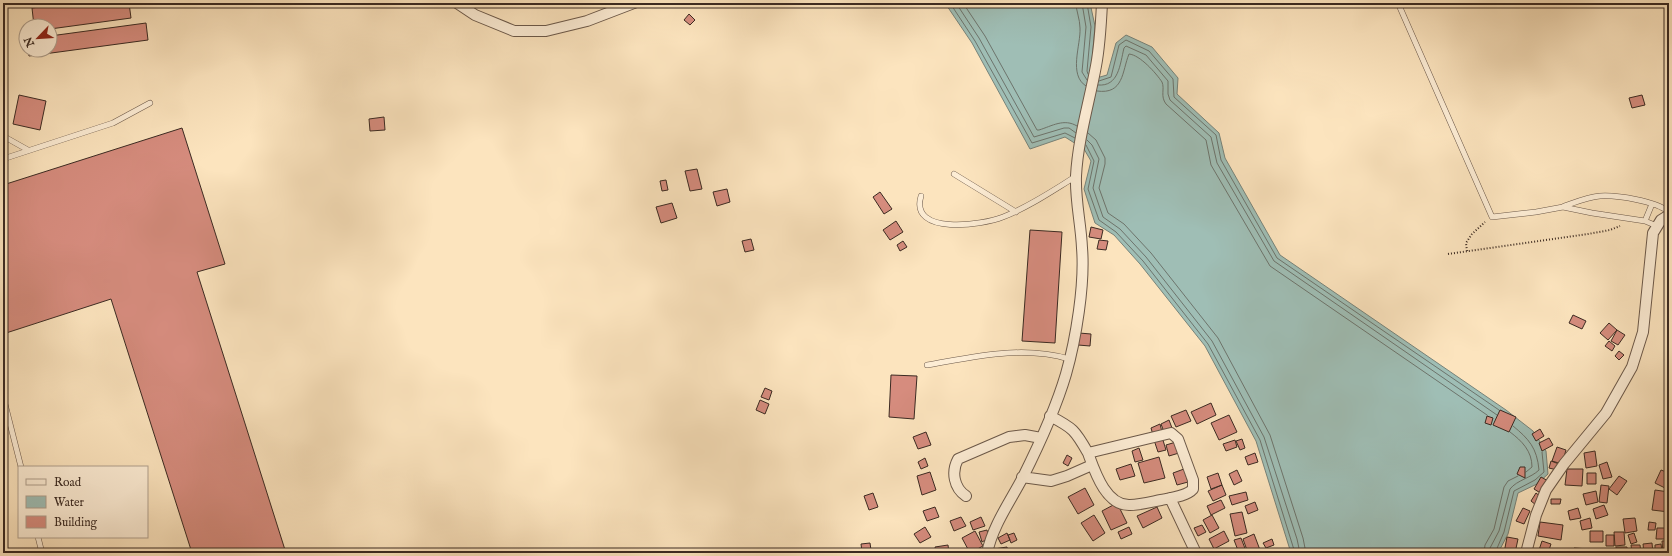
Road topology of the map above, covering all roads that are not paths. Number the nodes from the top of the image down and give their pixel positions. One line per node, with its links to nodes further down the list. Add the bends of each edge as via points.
1 (4, 3): 6 (lane)
2 (457, 3): 3 (street, via 476,16 514,31 546,31 587,21)
3 (634, 3)
4 (1102, 3): 12 (street, via 1096,65 1079,148)
5 (1398, 3): 15 (lane, via 1492,217)
6 (3, 40)
7 (150, 103): 9 (lane, via 113,123)
8 (3, 136): 9 (lane)
9 (28, 150): 10 (lane)
10 (3, 159)
11 (954, 174): 16 (lane)
12 (1076, 176): 16 (lane); 21 (street, via 1083,250 1078,305)
13 (921, 196): 16 (lane, via 921,212 927,219 937,223 976,223)
14 (1652, 204): 15 (lane, via 1600,196); 17 (lane); 19 (lane)
15 (1563, 207): 19 (lane)
16 (1016, 212)
17 (1669, 212)
18 (1669, 215): 20 (street)
19 (1645, 221): 20 (lane)
20 (1657, 226): 36 (street, via 1651,243 1648,299 1643,332 1632,367 1606,413 1546,490)
21 (1069, 359): 22 (lane, via 1023,352); 24 (street)
22 (927, 365)
23 (3, 396): 28 (lane)
24 (1050, 416): 25 (street); 26 (street, via 1074,430)
25 (1041, 438): 29 (street); 30 (street, via 1025,435 1009,437 958,460 955,470 956,484)
26 (1088, 453): 27 (street); 31 (street, via 1174,434 1194,485 1191,492)
27 (1092, 465): 29 (street, via 1051,481); 31 (street, via 1110,496 1121,504 1130,505)
28 (21, 466)
29 (1022, 477): 34 (street, via 997,523)
30 (966, 496)
31 (1170, 498): 35 (street)
32 (38, 538): 33 (lane)
33 (42, 553)
34 (987, 553)
35 (1196, 553)
36 (1526, 553)

